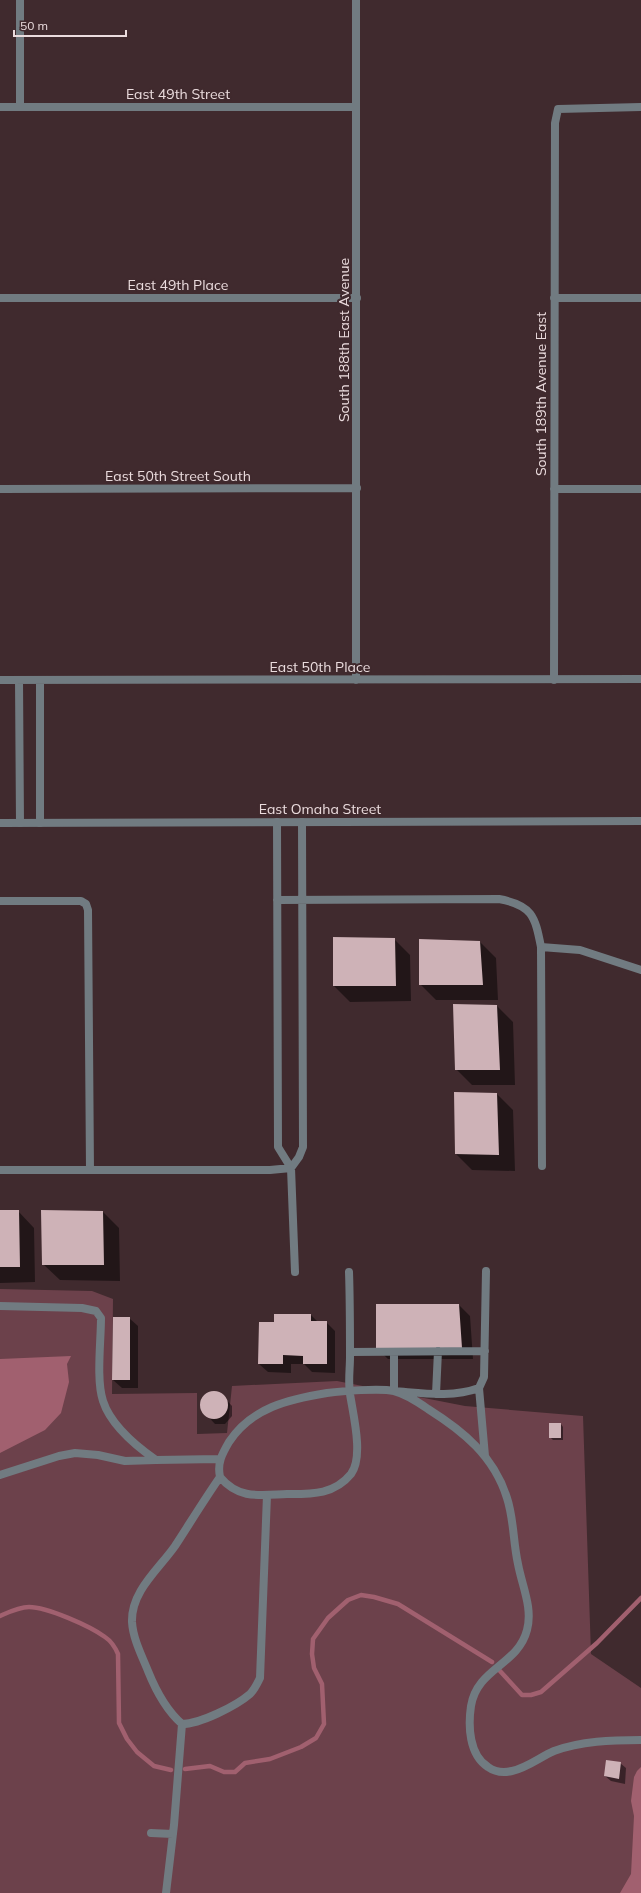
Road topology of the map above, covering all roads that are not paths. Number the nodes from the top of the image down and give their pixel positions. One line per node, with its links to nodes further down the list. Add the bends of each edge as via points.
1 (20, 0): 4 (street)
2 (356, 0): 5 (street, South 188th East Avenue)
3 (0, 107): 4 (street, East 49th Street)
4 (20, 107): 5 (street, East 49th Street)
5 (356, 107): 8 (street, South 188th East Avenue)
6 (641, 107): 9 (street, South 189th Avenue East, via 558,109 555,123)
7 (0, 298): 8 (street, East 49th Place)
8 (357, 298): 11 (street, South 188th East Avenue)
9 (554, 298): 10 (street); 13 (street, South 189th Avenue East)
10 (641, 298)
11 (357, 488): 12 (street, East 50th Street South); 18 (street, South 188th East Avenue)
12 (0, 489)
13 (554, 489): 14 (street); 19 (street, South 189th Avenue East)
14 (641, 489)
15 (0, 680): 16 (street, East 50th Place)
16 (19, 680): 17 (street, East 50th Place); 25 (street)
17 (40, 680): 18 (street, East 50th Place); 26 (street)
18 (356, 680): 19 (street, East 50th Place)
19 (554, 680): 20 (street, East 50th Place)
20 (641, 680)
21 (641, 821): 23 (street, East Omaha Street)
22 (277, 822): 23 (street, East Omaha Street); 26 (street, East Omaha Street); 27 (street)
23 (302, 822): 28 (street)
24 (0, 823): 25 (street, East Omaha Street)
25 (20, 823): 26 (street, East Omaha Street)
26 (40, 823)
27 (277, 900): 28 (street); 33 (street, via 278,1147)
28 (301, 900): 30 (street, via 499,899 517,903 530,914 537,924); 33 (street, via 303,1147)
29 (0, 901): 35 (street, via 81,901 86,904)
30 (541, 947): 31 (street, via 580,950); 32 (street)
31 (641, 970)
32 (542, 1166)
33 (291, 1168): 35 (street); 37 (street)
34 (0, 1170): 35 (street)
35 (90, 1170)
36 (486, 1271): 41 (street)
37 (295, 1272)
38 (349, 1272): 42 (street)
39 (0, 1306): 50 (street, via 82,1308 100,1314 100,1382 103,1400 110,1417 144,1452)
40 (438, 1351): 41 (street); 43 (street); 47 (street)
41 (485, 1351): 44 (street, via 484,1377)
42 (350, 1352): 43 (street); 45 (street)
43 (394, 1352): 46 (street)
44 (479, 1388): 47 (street, via 468,1392); 48 (street)
45 (349, 1391): 46 (street); 49 (street, via 315,1395 272,1407 251,1417 241,1426); 53 (street, via 357,1445 352,1473 328,1492)
46 (394, 1391): 47 (street); 48 (street, via 454,1425)
47 (436, 1394)
48 (485, 1456): 55 (street, via 508,1502 518,1564 529,1609 529,1621 527,1632 516,1650 478,1684 471,1705 471,1716 472,1742 480,1762 499,1772 512,1771 551,1752 571,1746)
49 (219, 1459): 50 (street); 52 (street)
50 (156, 1460): 51 (street, via 125,1461 75,1453)
51 (0, 1475)
52 (220, 1477): 53 (street, via 236,1492); 54 (street, via 174,1548 142,1590 133,1614 132,1623 139,1649 156,1691 168,1710)
53 (266, 1495): 54 (street, via 260,1678 257,1686 232,1706 199,1721)
54 (182, 1724): 57 (street)
55 (641, 1740)
56 (151, 1833): 57 (street)
57 (173, 1834): 58 (street)
58 (166, 1893)

